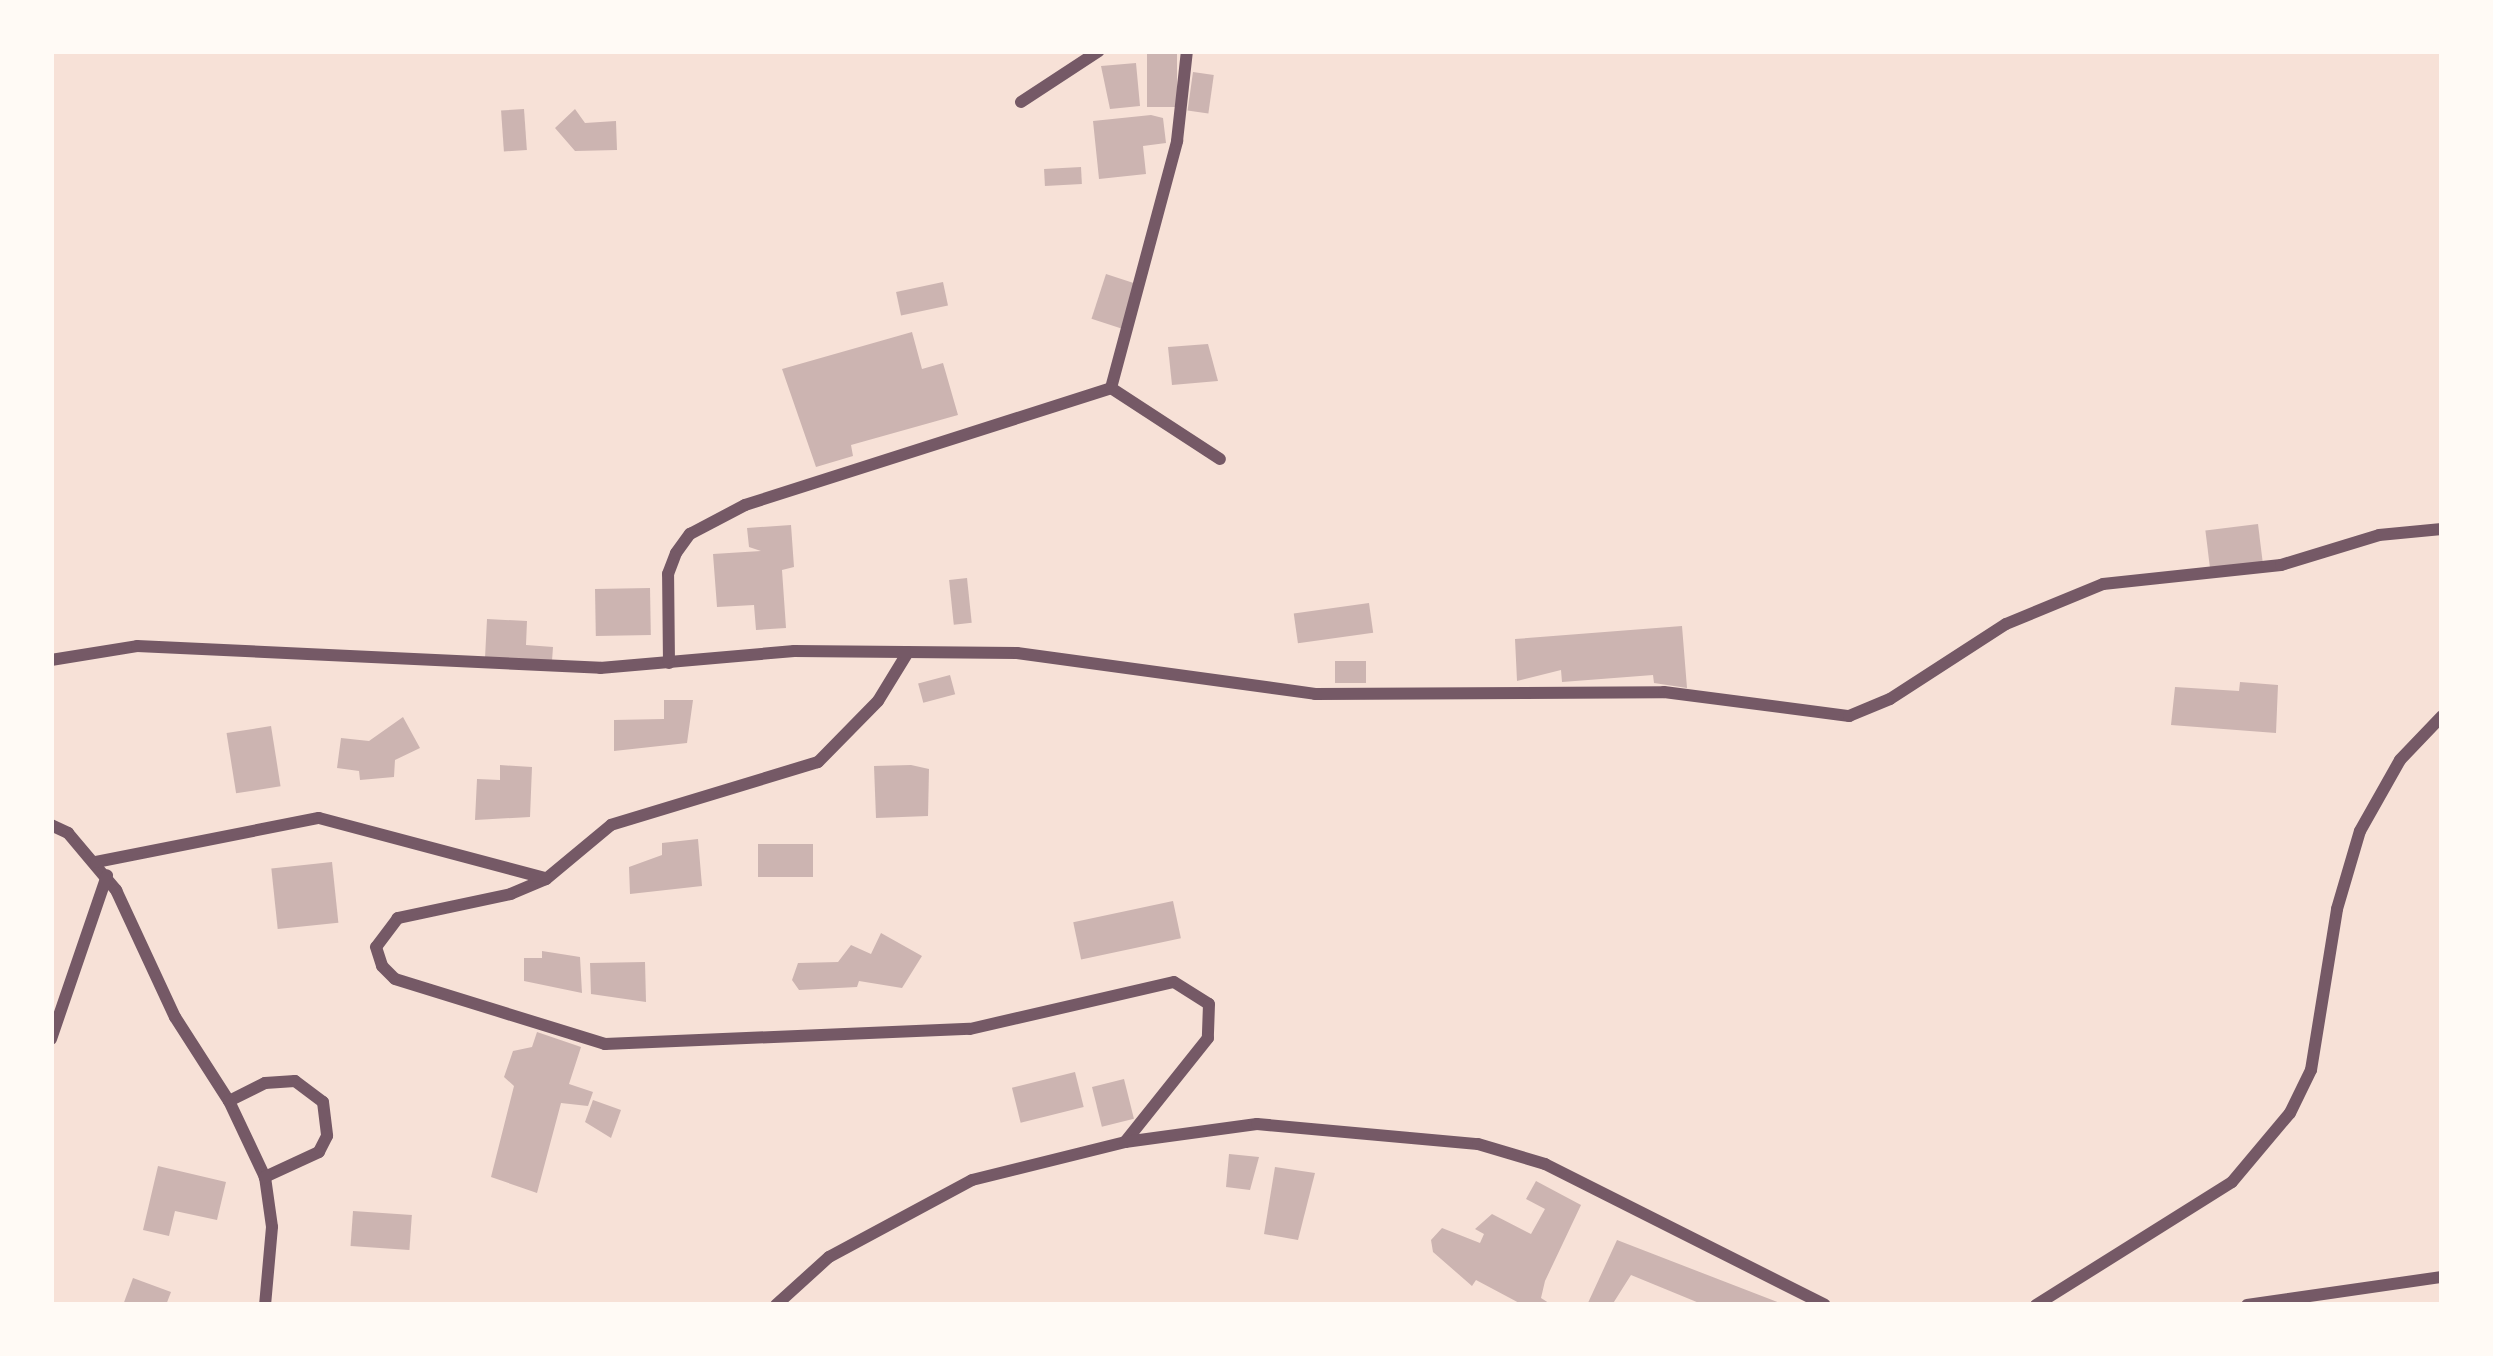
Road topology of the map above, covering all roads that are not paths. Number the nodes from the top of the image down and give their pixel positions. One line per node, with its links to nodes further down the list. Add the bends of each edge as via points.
1 (1099, 51): 3 (street)
2 (1187, 51): 4 (street, via 1177,141)
3 (1021, 102)
4 (1111, 388): 5 (street); 9 (street, via 745,505 690,534 668,574)
5 (1220, 459)
6 (2442, 530): 7 (street, via 2379,536 2281,565 2103,584 2006,624 1850,716 1664,692 1315,694 1194,680 1131,663)
7 (908, 652): 9 (street, via 794,651); 14 (street, via 866,715 818,762 630,817)
8 (51, 660): 9 (street, via 137,646 518,667)
9 (669, 663)
10 (2442, 716): 23 (street, via 2400,760 2360,831 2337,909 2311,1070 2290,1113 2232,1182)
11 (51, 825): 12 (street)
12 (96, 862): 13 (street); 14 (street, via 319,818)
13 (106, 875): 15 (street); 16 (street, via 175,1017)
14 (545, 878): 17 (street, via 511,895 398,918 376,947 382,966 395,980 506,1017 628,1045 970,1029 1174,982 1209,1004 1208,1038)
15 (51, 1039)
16 (230, 1101): 18 (street); 18 (street, via 265,1083 295,1081 322,1102 327,1136 319,1151)
17 (1125, 1142): 21 (street, via 972,1180 896,1214 829,1257); 22 (street, via 1257,1124 1478,1144 1545,1164)
18 (265, 1178): 20 (street, via 272,1227)
19 (2442, 1277): 24 (street)
20 (265, 1305)
21 (776, 1305)
22 (1825, 1305)
23 (2036, 1305)
24 (2247, 1305)

